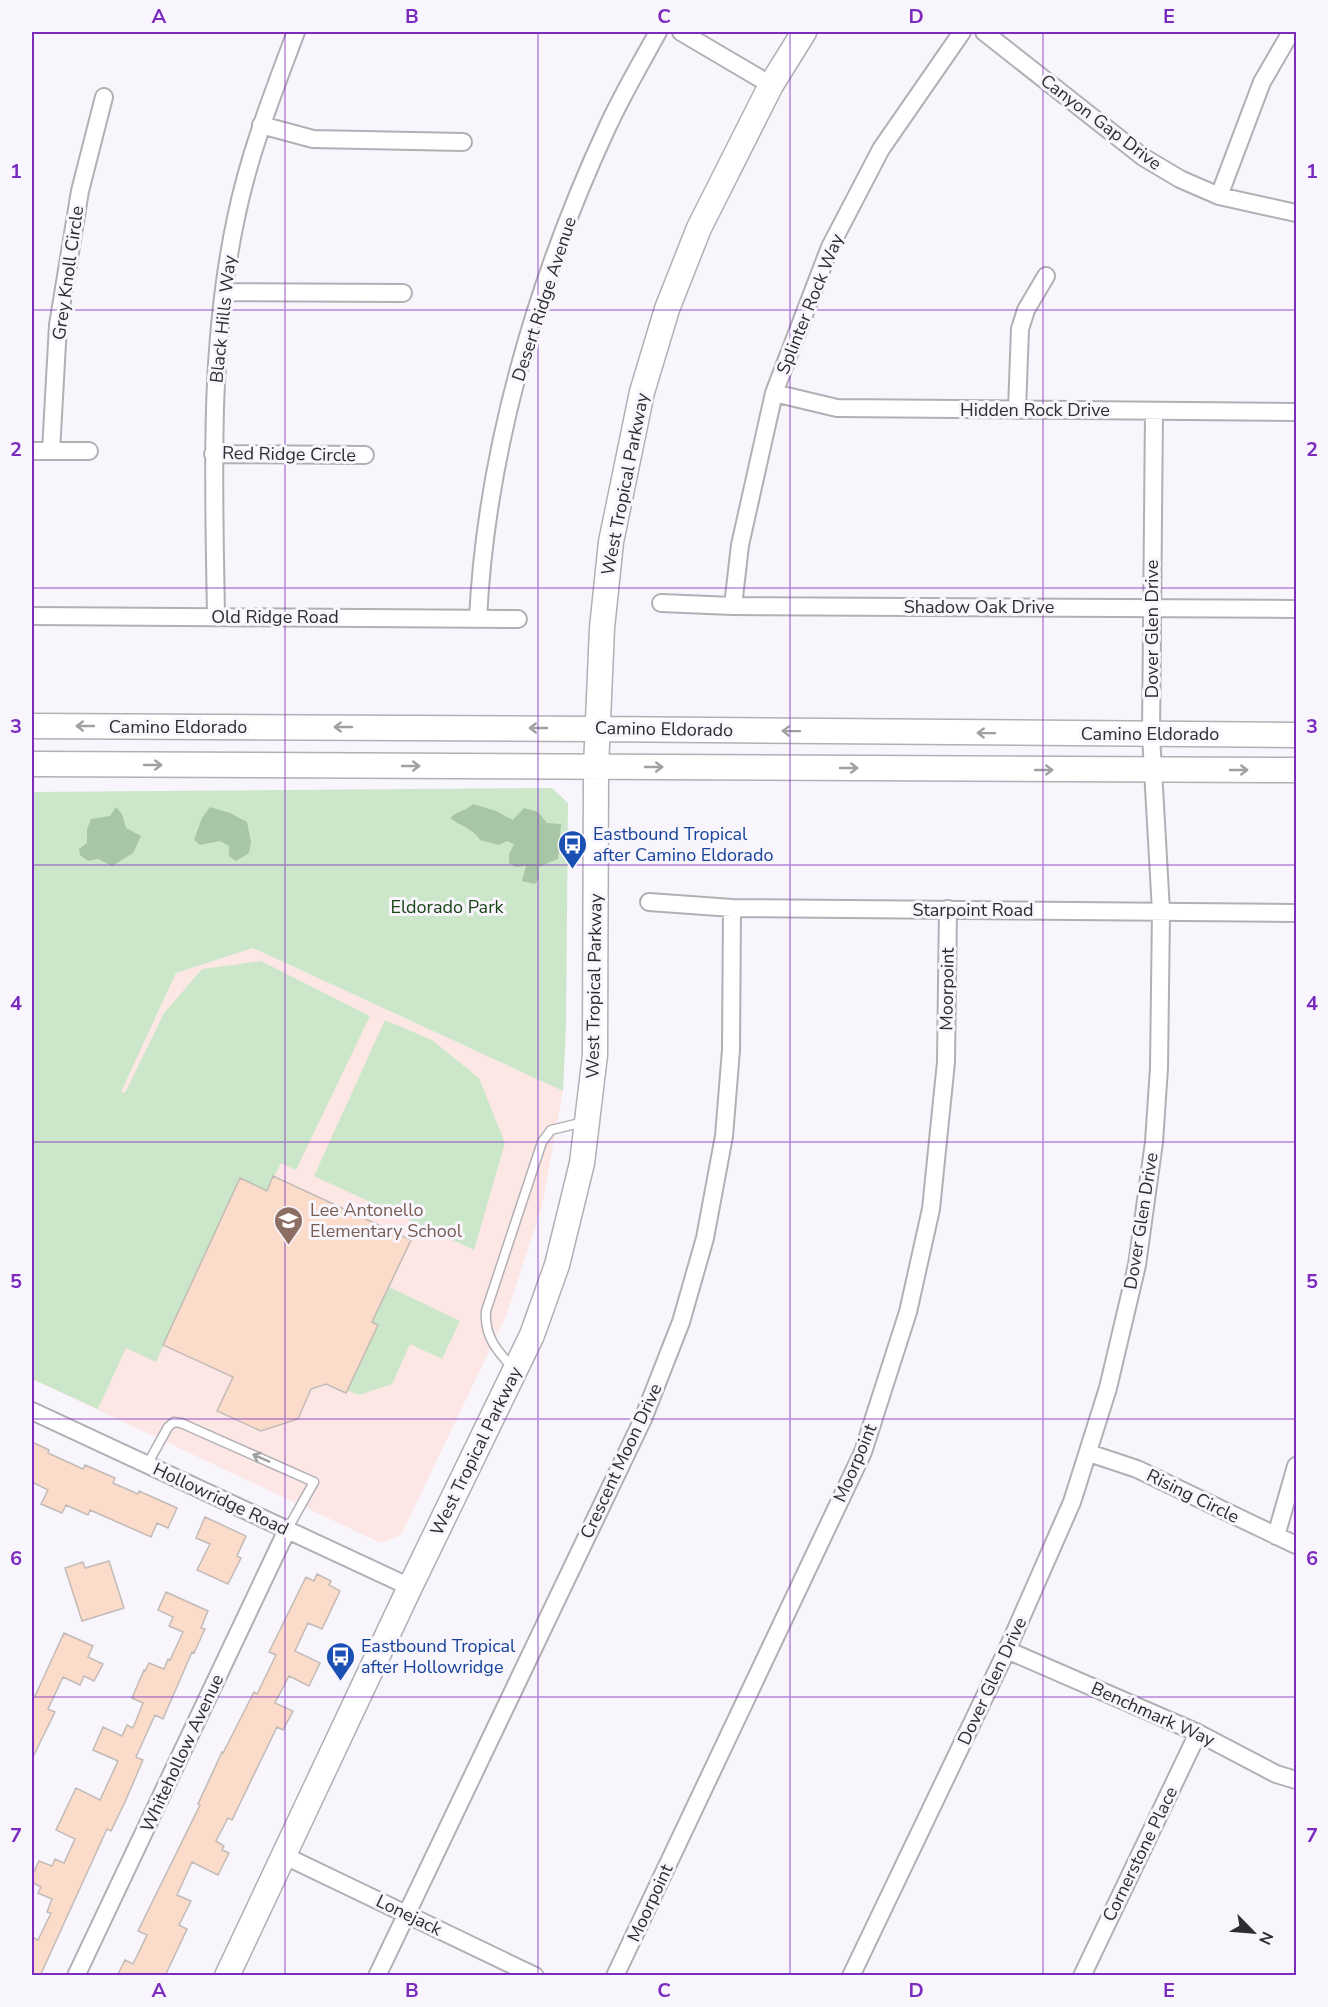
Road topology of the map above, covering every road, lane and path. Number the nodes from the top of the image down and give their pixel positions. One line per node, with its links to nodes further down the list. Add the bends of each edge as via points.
1 (296, 32): 10 (street, Black Hills Way)
2 (658, 32): 32 (street, Desert Ridge Avenue, via 607,126 565,226 527,337 494,476 480,571)
3 (681, 32): 8 (street)
4 (804, 32): 8 (main road, West Tropical Parkway)
5 (962, 32): 17 (street, Splinter Rock Way, via 881,149 835,237)
6 (984, 32): 12 (street, Canyon Gap Drive, via 1143,157)
7 (1291, 32): 12 (street, via 1262,82)
8 (771, 85): 35 (main road, West Tropical Parkway, via 699,228 667,309 642,392 611,542)
9 (104, 97): 22 (street, Grey Knoll Circle, via 80,191 58,326)
10 (261, 124): 11 (street, via 313,139); 15 (street, Black Hills Way, via 236,217)
11 (463, 142)
12 (1219, 196): 13 (street, Canyon Gap Drive)
13 (1296, 213)
14 (1046, 276): 18 (street, via 1020,329)
15 (224, 292): 16 (street); 24 (street, Black Hills Way)
16 (404, 293)
17 (774, 393): 18 (street, Hidden Rock Drive, via 837,408); 27 (street, Splinter Rock Way, via 740,545)
18 (1017, 410): 19 (street, Hidden Rock Drive)
19 (1154, 411): 20 (street, Hidden Rock Drive); 28 (street, Dover Glen Drive)
20 (1296, 412)
21 (32, 451): 22 (street)
22 (51, 451): 23 (street)
23 (89, 451)
24 (213, 454): 25 (street, Red Ridge Circle); 31 (street, Black Hills Way)
25 (365, 455)
26 (661, 603): 27 (street, Shadow Oak Drive)
27 (733, 606): 28 (street, Shadow Oak Drive)
28 (1152, 608): 29 (street, Shadow Oak Drive); 36 (street, Dover Glen Drive)
29 (1296, 609)
30 (32, 616): 31 (street, Old Ridge Road)
31 (216, 617): 32 (street, Old Ridge Road)
32 (478, 619): 33 (street, Old Ridge Road)
33 (518, 619)
34 (32, 726): 35 (main road, Camino Eldorado, one-way to 34)
35 (597, 729): 36 (main road, Camino Eldorado, one-way to 35); 39 (main road, West Tropical Parkway)
36 (1151, 735): 37 (main road, Camino Eldorado); 40 (street, Dover Glen Drive)
37 (1296, 735)
38 (32, 764): 39 (main road, Camino Eldorado, one-way to 39)
39 (596, 767): 40 (main road, Camino Eldorado, one-way to 40); 47 (main road, West Tropical Parkway, via 596,1044)
40 (1152, 770): 41 (main road, Camino Eldorado, one-way to 41); 45 (street, Dover Glen Drive)
41 (1296, 771)
42 (649, 902): 43 (street, Starpoint Road)
43 (732, 908): 44 (street, Starpoint Road); 61 (street, Crescent Moon Drive, via 731,1050 724,1136 705,1239 681,1322 643,1419)
44 (948, 909): 45 (street, Starpoint Road); 66 (street, Moorpoint, via 946,1062 931,1209 909,1312 863,1452)
45 (1161, 911): 46 (street, Starpoint Road); 50 (street, Dover Glen Drive, via 1154,1142 1137,1265)
46 (1296, 913)
47 (587, 1122): 48 (main road, West Tropical Parkway, via 582,1163 557,1265); 48 (lane, via 551,1130 542,1142 486,1311 490,1340)
48 (515, 1370): 56 (main road, West Tropical Parkway)
49 (32, 1411): 51 (street, Hollowridge Road)
50 (1089, 1453): 54 (street, Rising Circle, via 1137,1469); 57 (street, Dover Glen Drive, via 1072,1502)
51 (147, 1465): 53 (street, Hollowridge Road); 53 (lane, one-way to 51, via 314,1482 174,1422)
52 (1296, 1466): 54 (street)
53 (287, 1530): 56 (street, Hollowridge Road); 62 (street, Whitehollow Avenue)
54 (1276, 1536): 55 (street, Rising Circle)
55 (1296, 1545)
56 (410, 1587): 60 (main road, West Tropical Parkway)
57 (1007, 1650): 58 (street, Benchmark Way); 67 (street, Dover Glen Drive)
58 (1198, 1733): 59 (street, Benchmark Way, via 1276,1774); 68 (street, Cornerstone Place)
59 (1296, 1780)
60 (283, 1855): 61 (street, Lonejack); 63 (main road, West Tropical Parkway)
61 (406, 1914): 64 (street, Crescent Moon Drive); 65 (street, Lonejack)
62 (76, 1976)
63 (227, 1976)
64 (377, 1976)
65 (535, 1976)
66 (615, 1976)
67 (852, 1976)
68 (1082, 1976)

